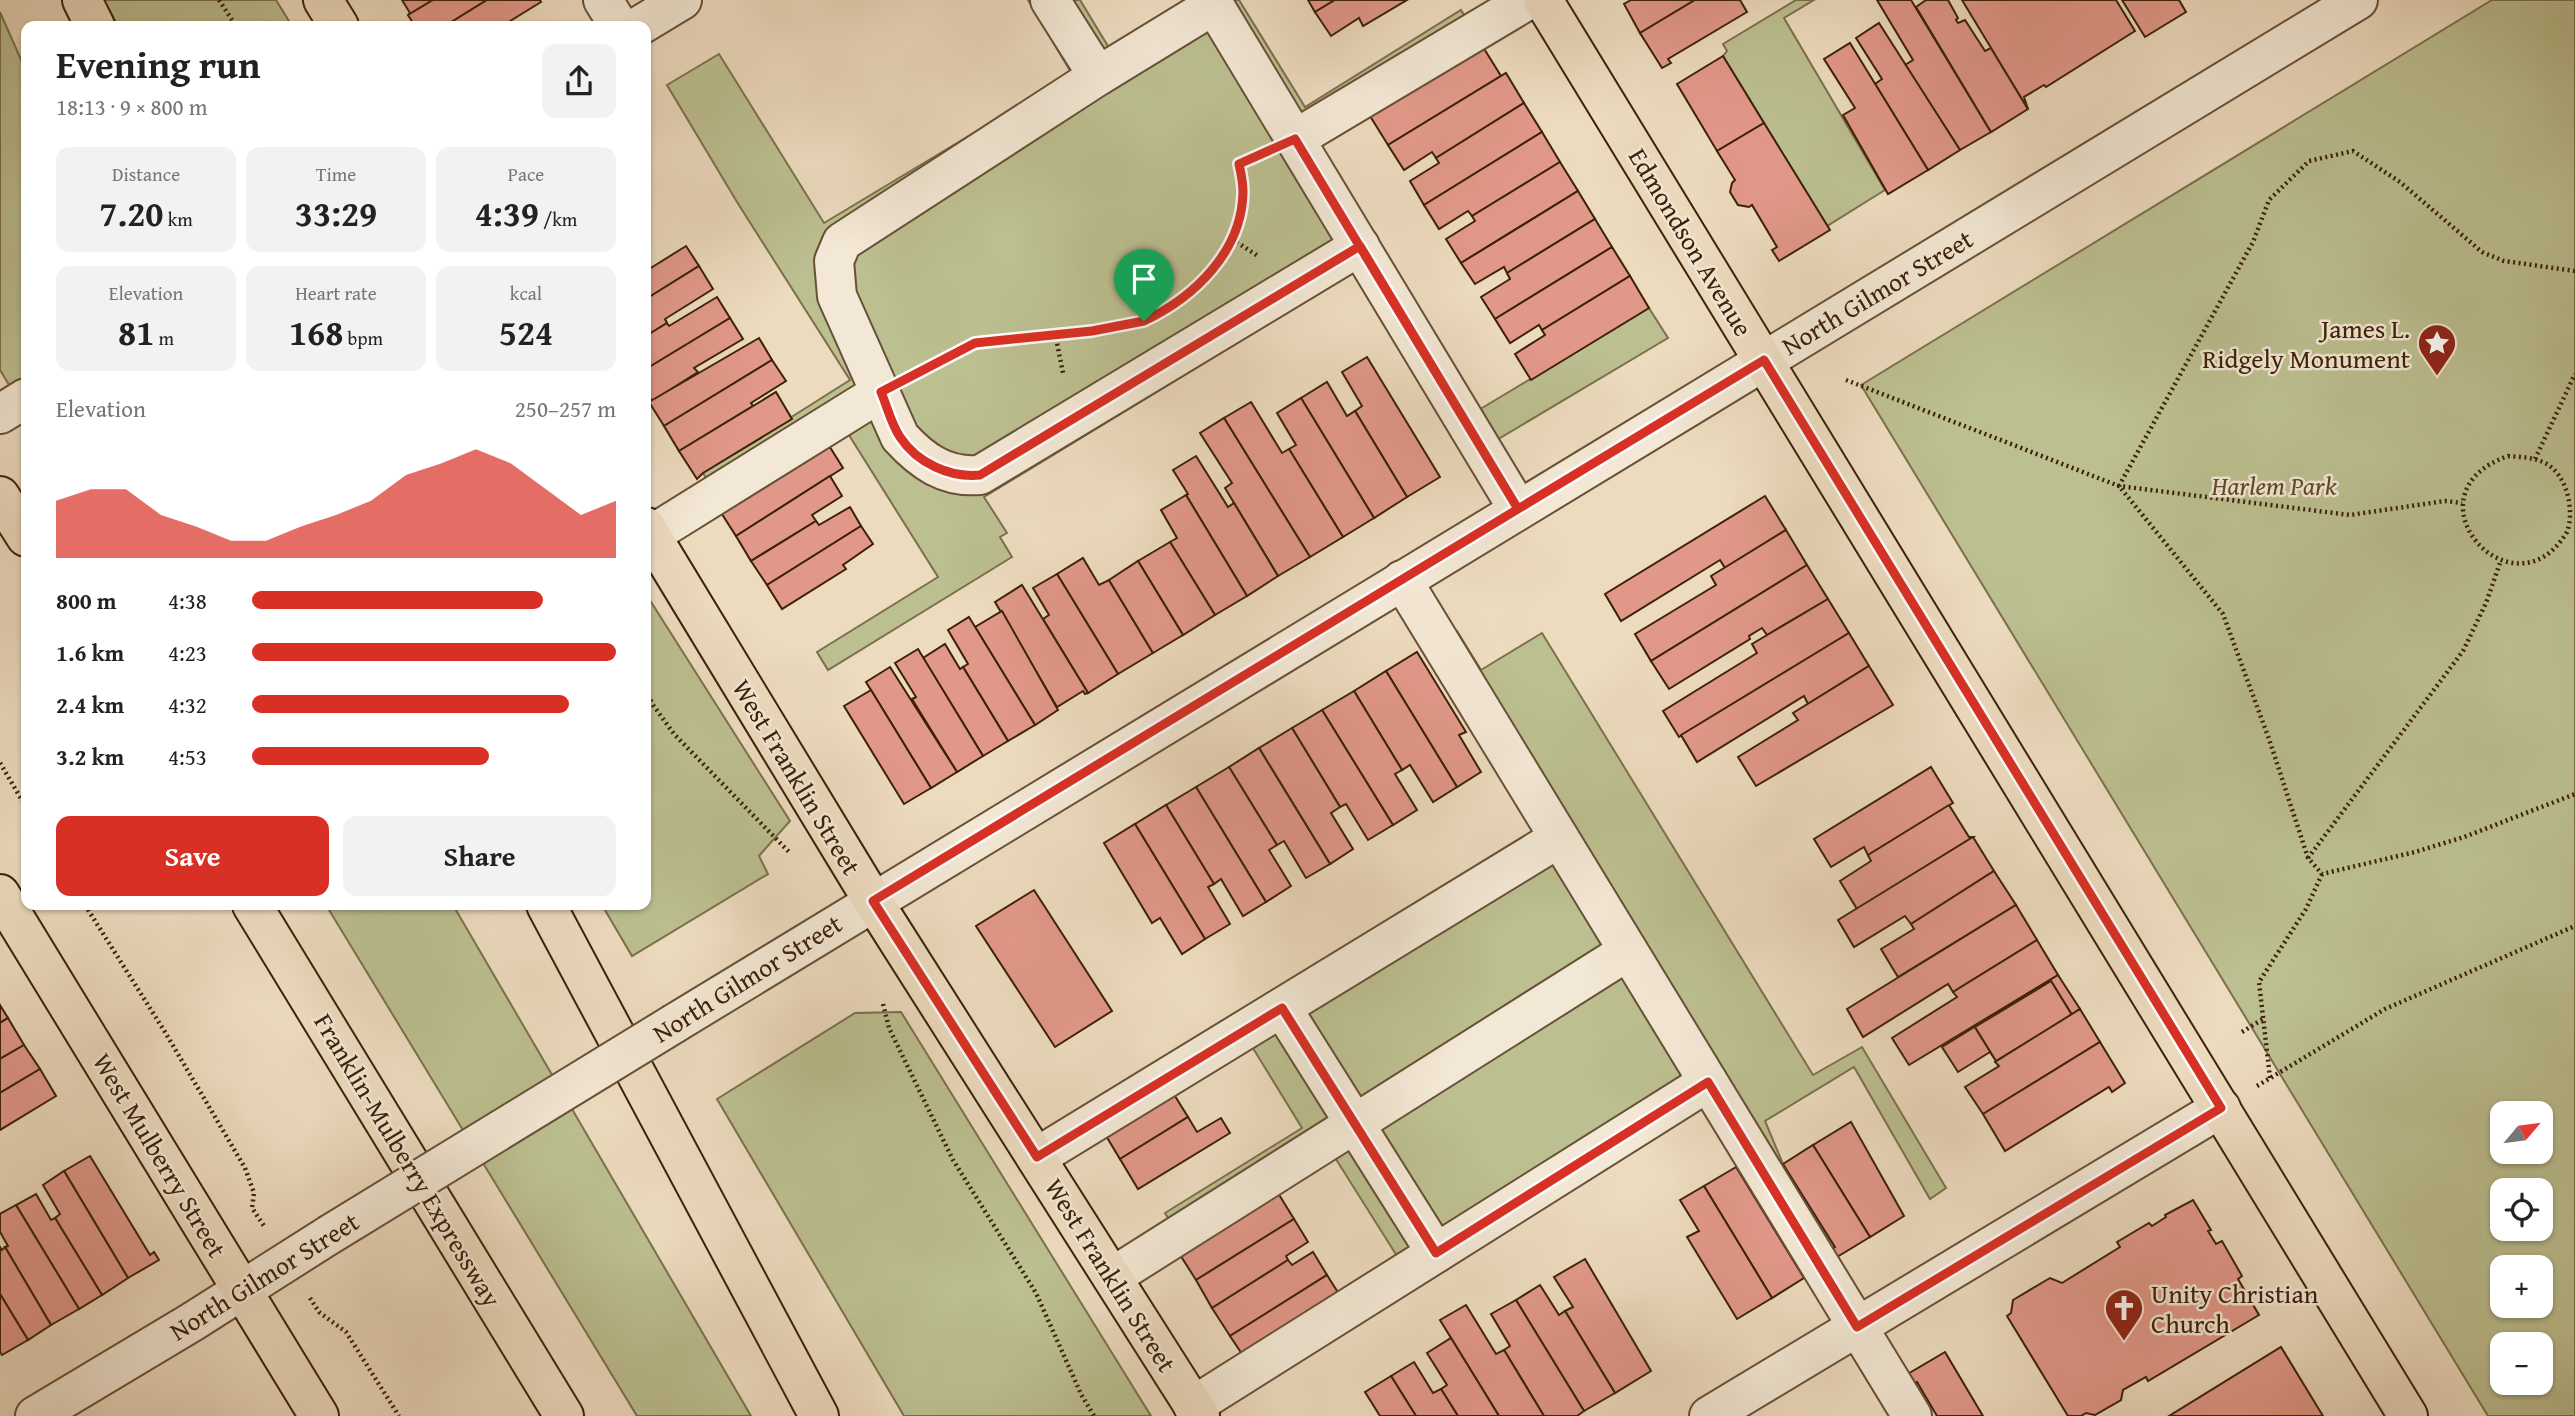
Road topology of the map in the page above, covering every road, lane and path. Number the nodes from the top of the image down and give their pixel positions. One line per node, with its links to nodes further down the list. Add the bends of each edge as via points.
1 (82, 0): 11 (main road)
2 (219, 0): 12 (path)
3 (323, 0): 13 (main road)
4 (603, 0): 14 (street)
5 (682, 0): 15 (street)
6 (1050, 0): 16 (street)
7 (1528, 0): 17 (street)
8 (1544, 0): 22 (main road, Edmondson Avenue)
9 (2358, 0): 22 (street, North Gilmor Street)
10 (1213, 2): 16 (street); 17 (street)
11 (92, 21)
12 (233, 21)
13 (336, 21)
14 (616, 21)
15 (647, 21)
16 (1098, 76): 25 (street, via 842,242 834,261 837,296)
17 (1295, 139): 18 (street); 20 (path, via 1239,164 1243,190 1232,239 1216,265)
18 (1360, 246): 25 (street, via 980,475 962,477 934,467 915,453 900,437); 32 (street)
19 (2575, 271): 29 (path, via 2504,261 2482,252 2400,182 2353,151 2309,161 2269,200 2253,242)
20 (1184, 297)
21 (1155, 316): 25 (path, via 1092,331 975,343)
22 (1764, 360): 32 (street, North Gilmor Street); 60 (main road, Edmondson Avenue)
23 (2575, 374): 28 (path)
24 (1846, 380): 29 (path)
25 (881, 392): 35 (street)
26 (21, 401): 27 (street)
27 (0, 414)
28 (2535, 459): 31 (path, via 2508,456 2490,462 2475,475); 33 (path, via 2548,464 2563,480)
29 (2119, 486): 31 (path, via 2350,516 2445,501); 45 (path, via 2223,614)
30 (0, 496): 34 (main road)
31 (2462, 503): 37 (path, via 2478,546)
32 (1518, 509): 38 (street, North Gilmor Street)
33 (2574, 522): 37 (path, via 2548,554 2530,562)
34 (21, 529)
35 (651, 529)
36 (651, 536): 47 (main road, West Franklin Street)
37 (2501, 560): 45 (path, via 2463,651)
38 (1402, 580): 43 (street); 47 (street, North Gilmor Street)
39 (651, 701): 44 (path, via 674,734)
40 (0, 763): 42 (path)
41 (2575, 794): 46 (path, via 2439,844)
42 (21, 799)
43 (1559, 838): 53 (street); 55 (street)
44 (795, 858)
45 (2308, 858): 46 (path)
46 (2322, 874): 56 (path, via 2306,909 2259,982)
47 (873, 901): 62 (main road, West Franklin Street); 66 (street, North Gilmor Street, bridge)
48 (88, 910): 63 (path, via 245,1168 254,1192)
49 (255, 910): 73 (main road, Franklin-Mulberry Expressway)
50 (549, 910): 74 (main road)
51 (5, 912): 66 (main road, West Mulberry Street)
52 (2575, 926): 58 (path, via 2385,1009)
53 (1628, 951): 59 (street); 61 (street)
54 (882, 1001): 75 (path, via 889,1028 953,1160 1036,1293)
55 (1282, 1008): 61 (street); 62 (street)
56 (2263, 1019): 57 (path); 58 (path)
57 (2242, 1032)
58 (2270, 1078): 60 (path)
59 (1708, 1082): 64 (street); 68 (street)
60 (2221, 1108): 68 (street); 78 (main road, Edmondson Avenue)
61 (1355, 1124): 64 (street); 65 (street)
62 (1037, 1157): 65 (main road, West Franklin Street)
63 (252, 1208)
64 (1436, 1253): 69 (street)
65 (1112, 1277): 69 (main road, West Franklin Street)
66 (241, 1289): 70 (street, North Gilmor Street); 71 (main road, West Mulberry Street)
67 (319, 1312): 72 (path, via 346,1332)
68 (1857, 1327): 76 (street); 77 (street)
69 (1197, 1411)
70 (35, 1416)
71 (319, 1416)
72 (400, 1416)
73 (564, 1416)
74 (819, 1416)
75 (1094, 1416)
76 (1709, 1416)
77 (1912, 1416)
78 (2409, 1416)

